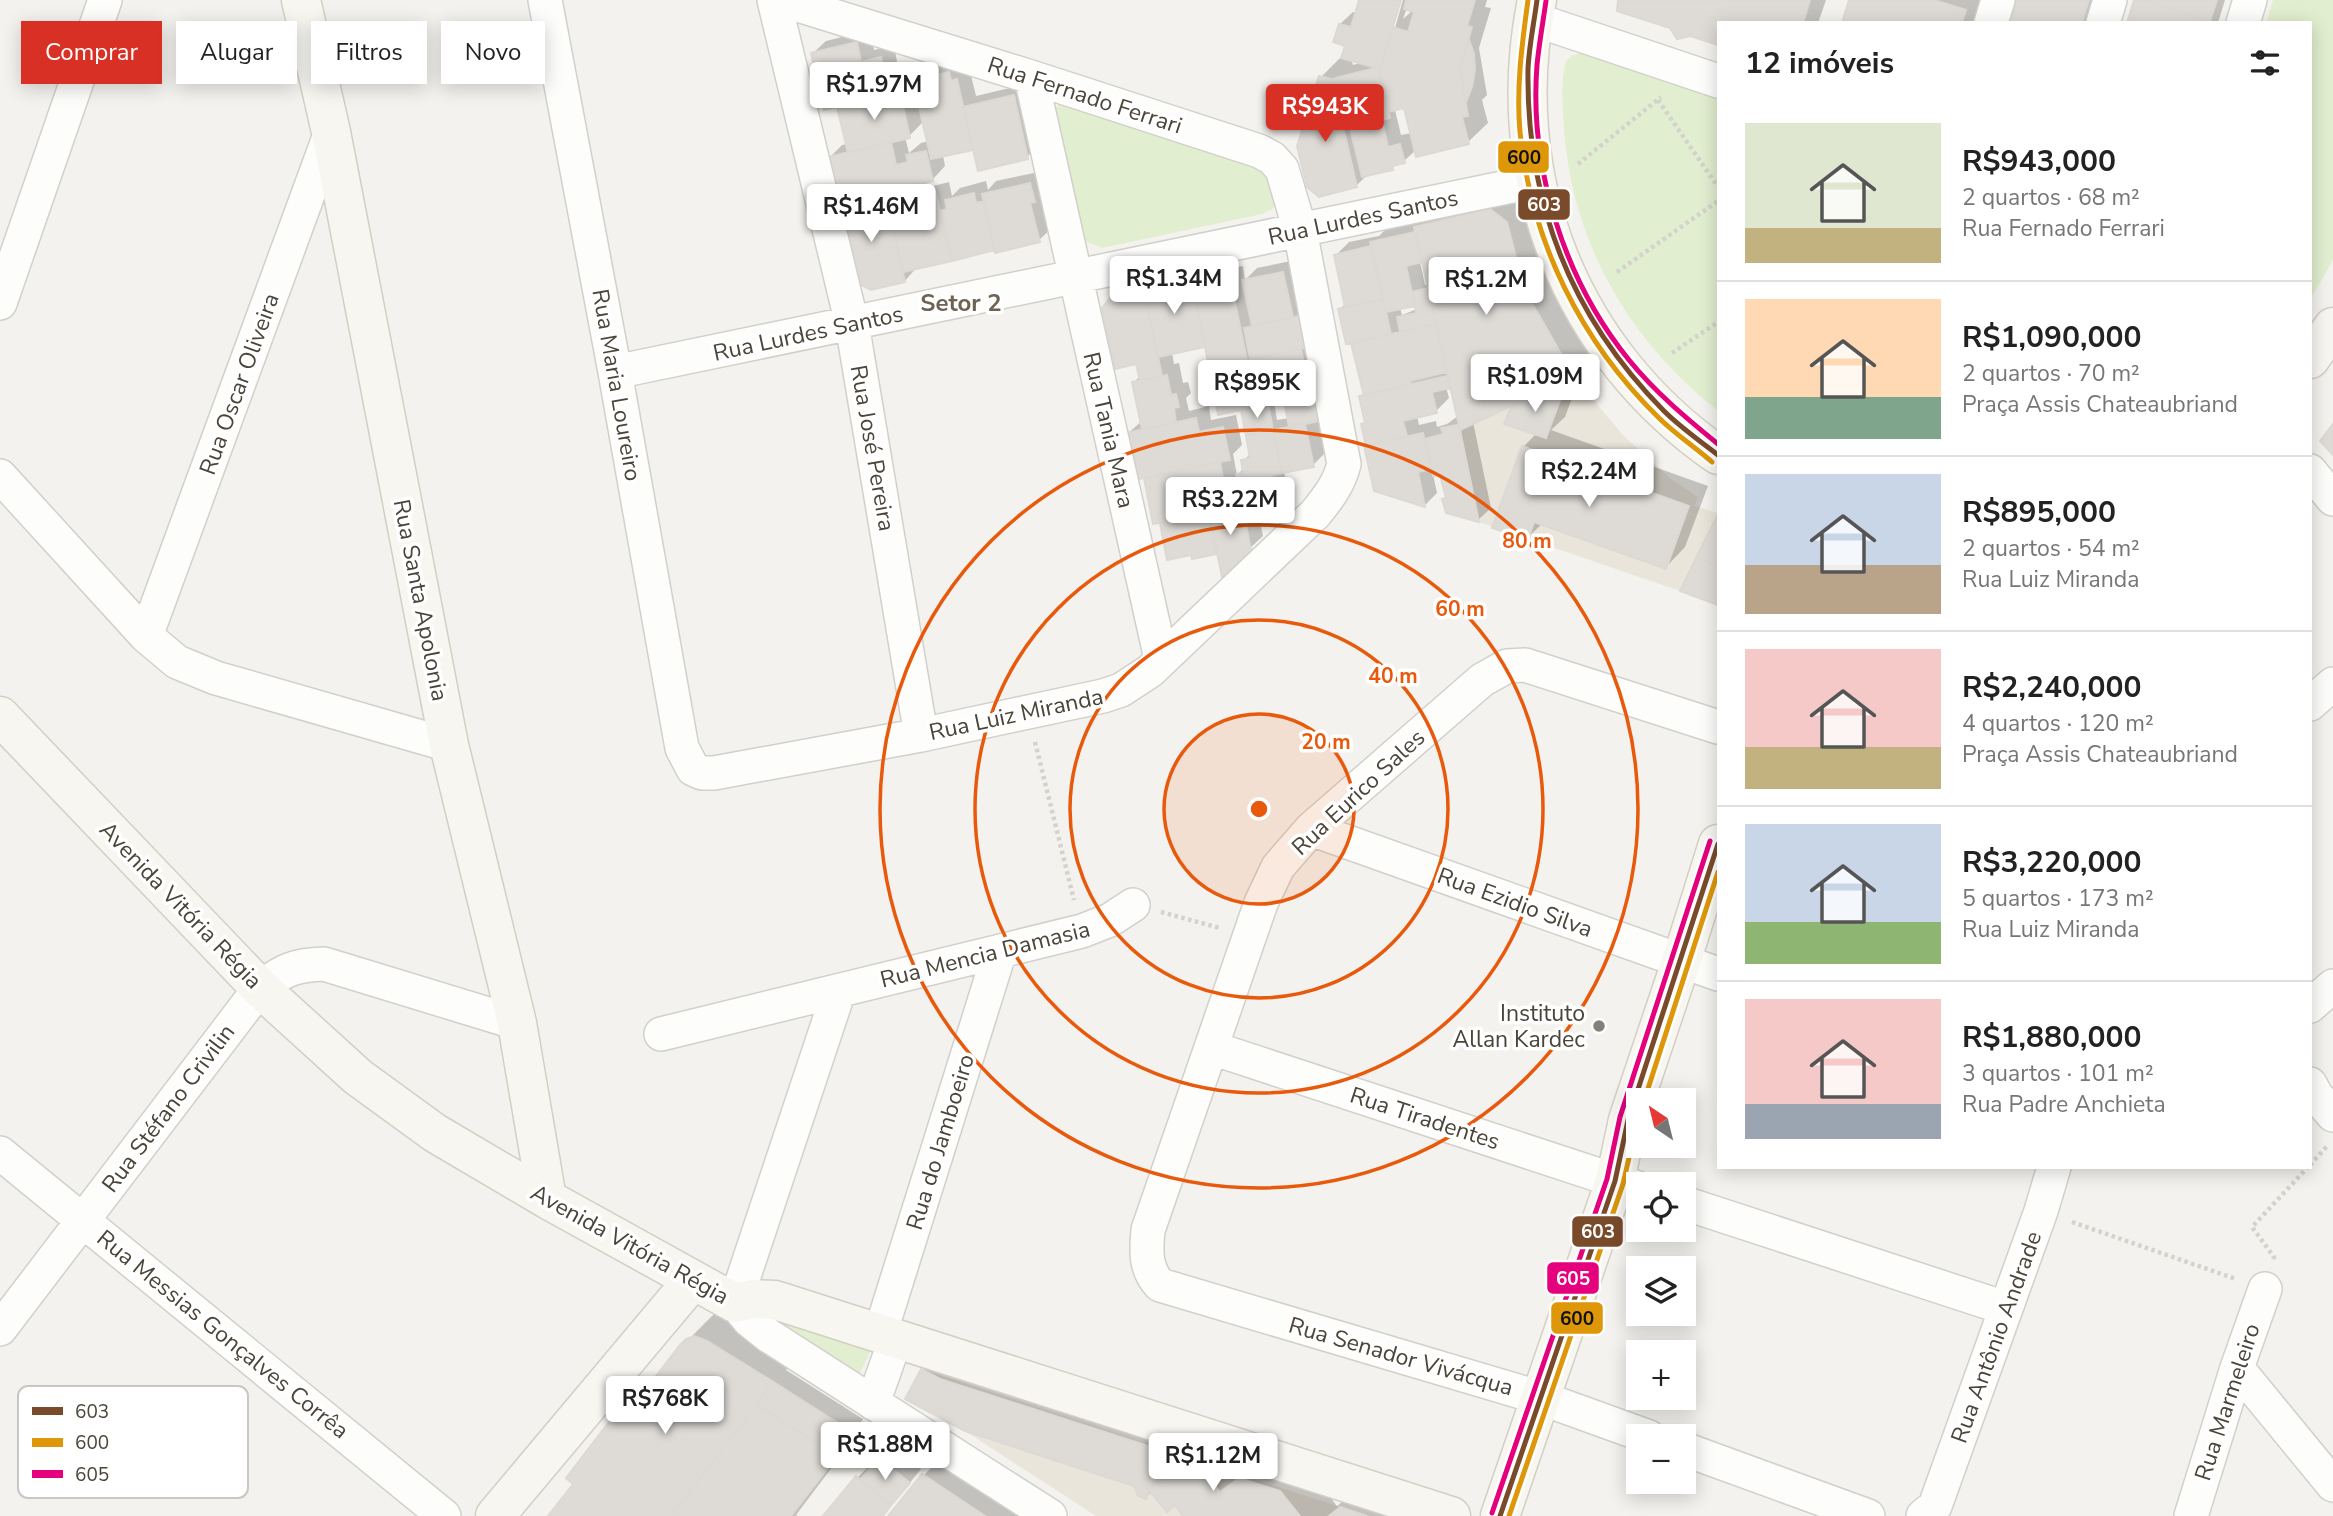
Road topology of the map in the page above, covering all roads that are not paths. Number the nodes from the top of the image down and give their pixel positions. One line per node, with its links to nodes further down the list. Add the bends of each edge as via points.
1 (105, 0): 19 (street)
2 (301, 0): 15 (street, Rua Santa Apolonia)
3 (545, 0): 23 (street, Rua Maria Loureiro)
4 (774, 0): 20 (street, Rua José Pereira)
5 (782, 0): 14 (street, Rua Fernado Ferrari)
6 (1998, 0): 10 (street)
7 (2110, 0): 11 (street)
8 (2250, 0): 12 (street)
9 (1535, 10): 13 (street); 16 (street, via 1527,119)
10 (1992, 21)
11 (2103, 21)
12 (2244, 21)
13 (1705, 76)
14 (1031, 77): 17 (street, Rua Fernado Ferrari, via 1272,158 1282,169); 18 (street, Rua Tania Mara)
15 (331, 132): 28 (street, Rua Oscar Oliveira); 35 (street, Rua Santa Apolonia)
16 (1536, 181): 17 (street, Rua Lurdes Santos); 24 (street, via 1555,248 1594,327 1649,397)
17 (1300, 230): 18 (street, Rua Lurdes Santos); 29 (street, Rua Luiz Miranda, via 1344,464 1340,478 1315,514)
18 (1076, 277): 20 (street, Rua Lurdes Santos); 29 (street, Rua Tania Mara)
19 (0, 303)
20 (852, 324): 23 (street, Rua Lurdes Santos); 34 (street, Rua José Pereira)
21 (2333, 328): 22 (street)
22 (2312, 356)
23 (615, 372): 36 (street, Rua Maria Loureiro, via 682,748)
24 (1717, 454)
25 (2312, 473): 27 (street)
26 (0, 476): 28 (street)
27 (2333, 499)
28 (146, 636): 35 (street, via 177,662 216,678)
29 (1160, 659): 34 (street, Rua Luiz Miranda, via 1121,690 1103,696)
30 (2333, 684): 31 (street)
31 (2312, 702)
32 (0, 716): 44 (street, Avenida Vitória Régia)
33 (1717, 727): 37 (street, Rua Eurico Sales, via 1525,665 1507,666 1482,680)
34 (921, 735): 36 (street, Rua Luiz Miranda, via 714,773)
35 (449, 745): 47 (street, Rua Santa Apolonia)
36 (693, 769)
37 (1311, 829): 41 (street, Rua Ezidio Silva); 49 (street, Rua Eurico Sales, via 1278,867 1248,936)
38 (1717, 847): 41 (street)
39 (1133, 905): 40 (street, Rua Mencia Damasia, via 1082,931)
40 (1000, 951): 45 (street, Rua Mencia Damasia); 66 (street, Rua do Jamboeiro)
41 (1681, 962): 42 (street, Rua Ezidio Silva); 54 (street, via 1628,1120)
42 (1717, 974)
43 (2333, 986): 46 (street)
44 (260, 988): 47 (street, Rua Stéfano Crivilin, via 299,965 324,964); 57 (street, Avenida Vitória Régia, via 358,1077 435,1133); 59 (street, Rua Stéfano Crivilin)
45 (839, 991): 48 (street, Rua Mencia Damasia); 63 (street)
46 (2312, 1004)
47 (517, 1023): 57 (street, Rua Santa Apolonia)
48 (661, 1034)
49 (1212, 1048): 55 (street, Rua Tiradentes); 60 (street, Rua Eurico Sales, via 1148,1230 1146,1251)
50 (2312, 1088): 51 (street)
51 (2333, 1115)
52 (0, 1153): 59 (street, Rua Messias Gonçalves Corrêa)
53 (2053, 1169): 64 (street, Rua Antônio Andrade)
54 (1627, 1172)
55 (1626, 1184)
56 (1626, 1186): 68 (street)
57 (547, 1199): 61 (street, Avenida Vitória Régia)
58 (1696, 1207): 64 (street)
59 (83, 1219): 65 (street, Rua Stéfano Crivilin); 74 (street, Rua Messias Gonçalves Corrêa)
60 (1153, 1277): 68 (street, Rua Senador Vivácqua, via 1160,1285)
61 (693, 1280): 63 (street, Avenida Vitória Régia); 75 (street)
62 (2265, 1289): 67 (street, Rua Marmeleiro)
63 (735, 1303): 66 (street, Avenida Vitória Régia, via 775,1300); 69 (street, via 759,1329)
64 (2005, 1308): 73 (street, Rua Antônio Andrade)
65 (0, 1329)
66 (888, 1336): 69 (street, Rua do Jamboeiro); 77 (street, Avenida Vitória Régia)
67 (2237, 1368): 72 (street); 80 (street, Rua Marmeleiro)
68 (1541, 1398): 70 (street, Rua Senador Vivácqua); 78 (street)
69 (873, 1403): 76 (street)
70 (1626, 1429)
71 (1696, 1453): 79 (street)
72 (2333, 1485)
73 (1929, 1511)
74 (444, 1516)
75 (495, 1516)
76 (1050, 1516)
77 (1451, 1516)
78 (1500, 1516)
79 (1868, 1516)
80 (2191, 1516)

